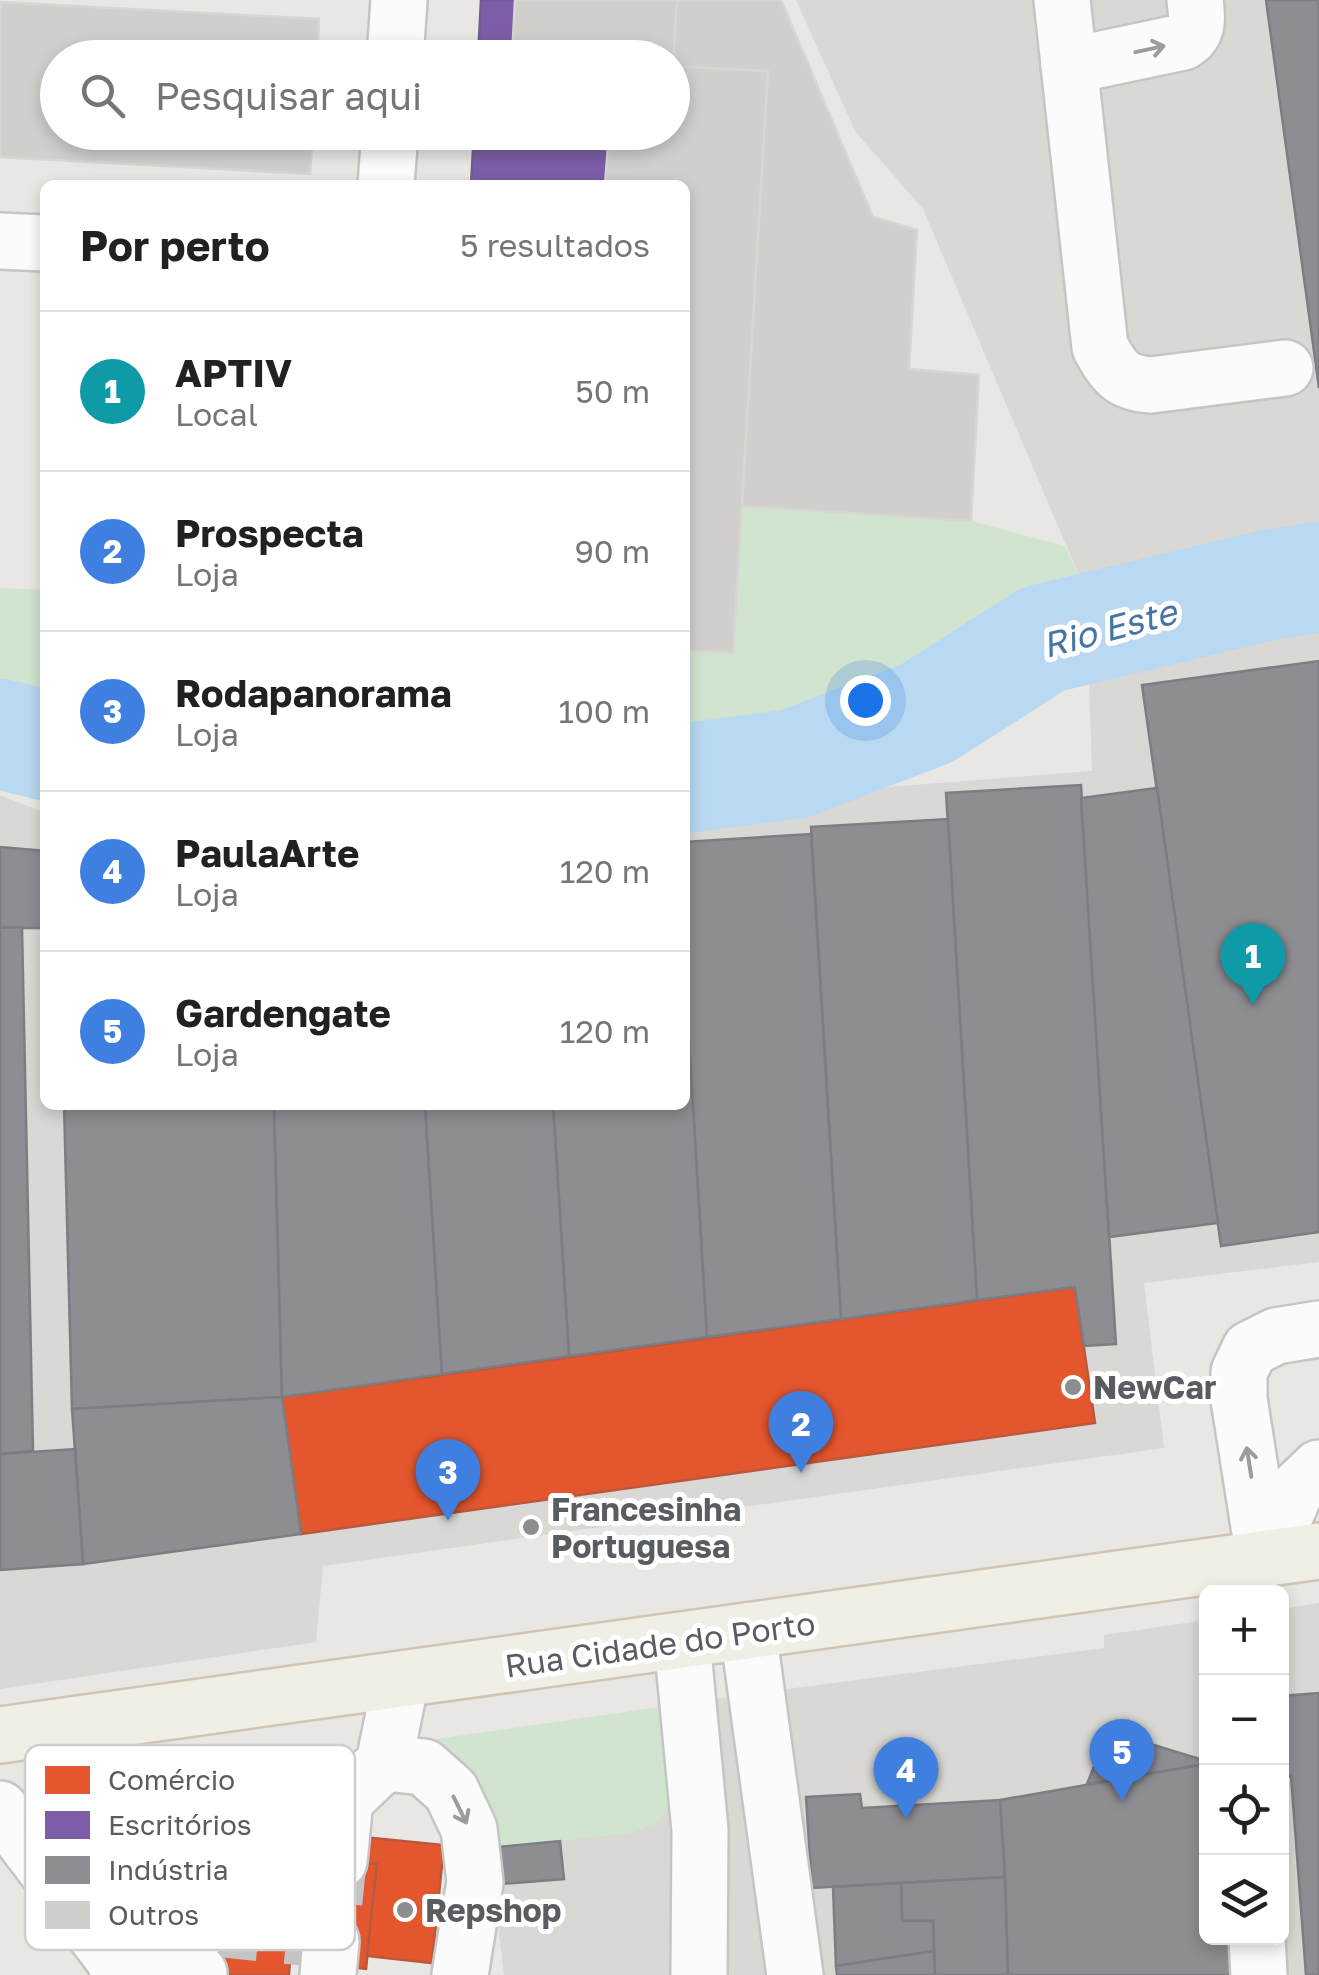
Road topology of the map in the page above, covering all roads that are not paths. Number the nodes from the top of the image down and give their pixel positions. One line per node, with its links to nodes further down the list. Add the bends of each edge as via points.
1 (399, 0): 4 (street)
2 (1062, 0): 5 (street)
3 (1195, 0): 5 (street, one-way to 3, via 1183,42 1195,31)
4 (396, 40)
5 (1069, 66): 10 (street, via 1100,347 1112,368 1130,384 1151,385)
6 (389, 150): 7 (street)
7 (386, 180)
8 (0, 241): 9 (street)
9 (40, 243)
10 (1286, 368)
11 (1319, 1329): 13 (street, one-way to 11, via 1239,1372 1250,1350 1276,1336)
12 (1319, 1468): 13 (street, via 1296,1490)
13 (1262, 1566): 14 (main road, Rua Cidade do Porto)
14 (748, 1632): 15 (main road, Rua Cidade do Porto); 26 (street)
15 (682, 1641): 16 (main road, Rua Cidade do Porto); 25 (street, via 700,1830)
16 (400, 1680): 17 (main road, Rua Cidade do Porto); 18 (street)
17 (0, 1736)
18 (384, 1764): 19 (street); 24 (street, one-way to 24, via 424,1767 451,1792 469,1829 475,1882)
19 (355, 1799)
20 (1256, 1945): 27 (street)
21 (106, 1950): 23 (street)
22 (202, 1950): 23 (street)
23 (121, 1970)
24 (460, 1975)
25 (698, 1975)
26 (795, 1975)
27 (1258, 1975)

